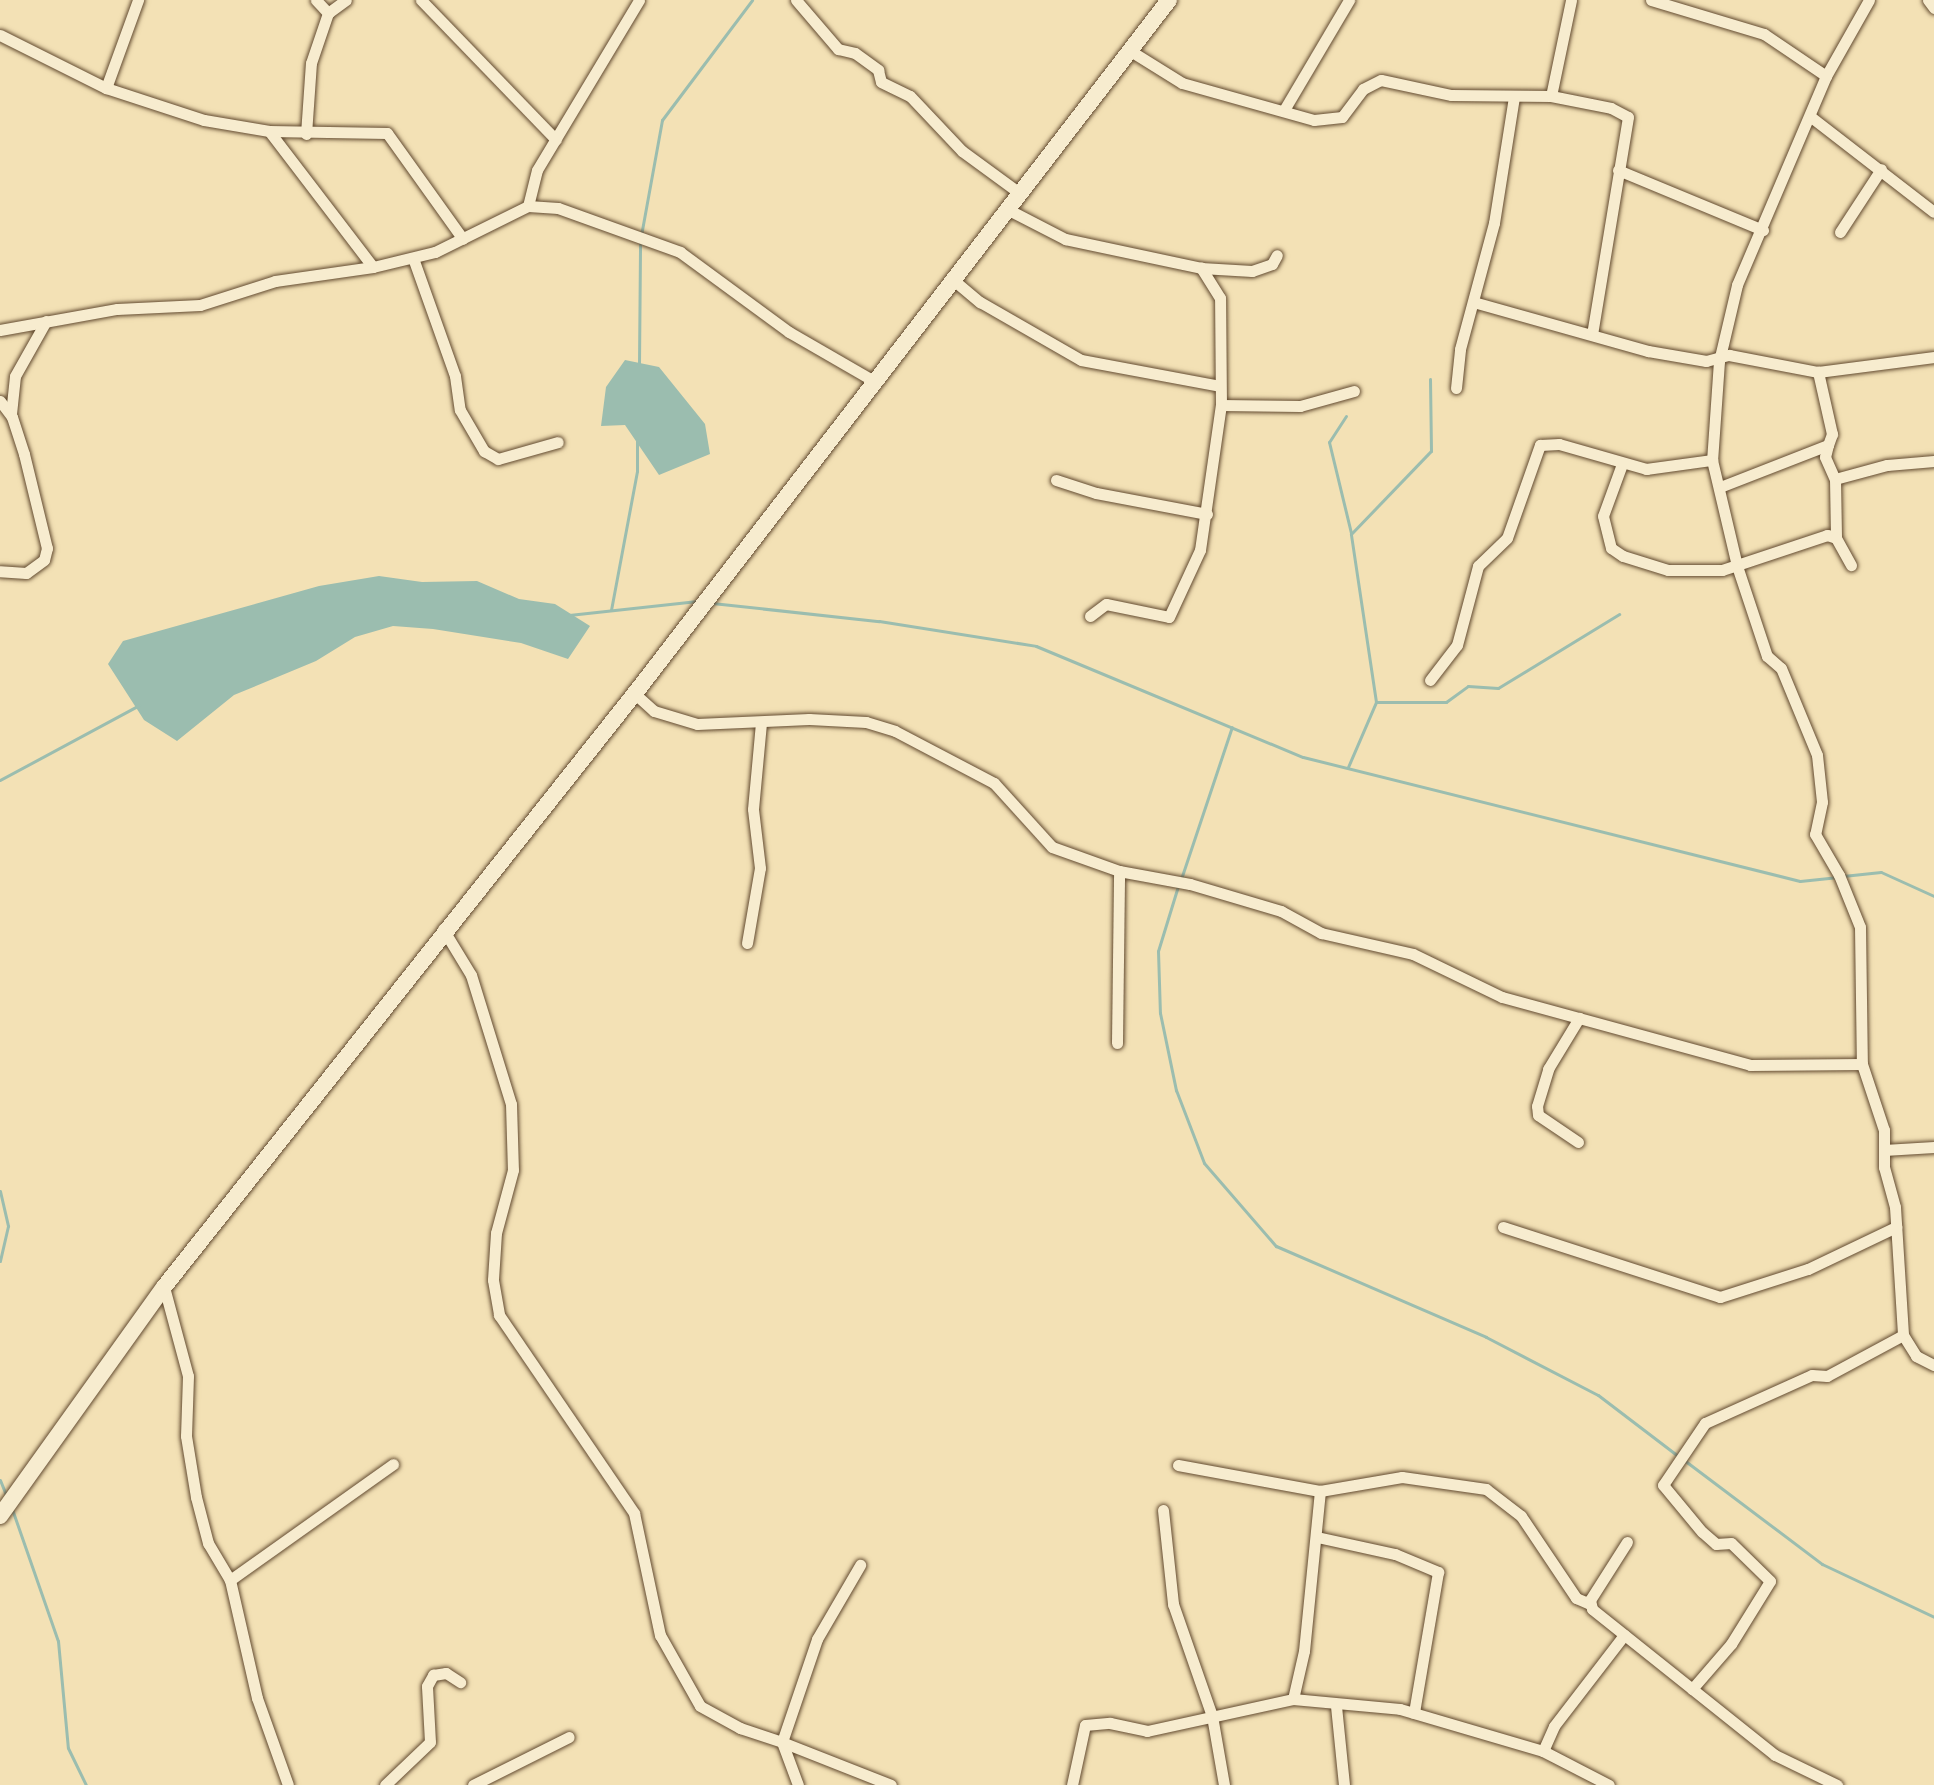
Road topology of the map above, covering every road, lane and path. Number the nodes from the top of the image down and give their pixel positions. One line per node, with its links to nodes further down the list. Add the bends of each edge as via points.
1 (138, 0): 18 (street)
2 (316, 0): 14 (street)
3 (346, 0): 14 (street)
4 (421, 0): 25 (street)
5 (639, 0): 25 (street)
6 (796, 0): 28 (street, via 838,49 855,53 878,70 881,82 910,96 962,151)
7 (1169, 0): 16 (main road)
8 (1349, 0): 21 (street)
9 (1571, 0): 19 (street)
10 (1651, 0): 17 (street, via 1764,34)
11 (1869, 0): 17 (street)
12 (1928, 0): 13 (street)
13 (1934, 8)
14 (328, 13): 24 (street, via 311,63)
15 (0, 35): 18 (street)
16 (1129, 50): 21 (street, via 1182,83); 28 (main road)
17 (1826, 76): 22 (street)
18 (106, 88): 23 (street, via 204,120)
19 (1551, 96): 20 (street); 27 (street, via 1624,113 1628,122)
20 (1514, 97): 21 (street, via 1451,95 1381,80 1372,81 1351,109 1331,120); 40 (street, via 1494,223 1476,285)
21 (1284, 110)
22 (1811, 117): 26 (street); 32 (street)
23 (269, 131): 24 (street); 37 (street)
24 (306, 134): 34 (street, via 373,131 394,138)
25 (556, 140): 29 (street, via 537,170)
26 (1881, 169): 31 (street); 33 (street)
27 (1618, 170): 32 (street); 43 (street)
28 (1018, 192): 30 (main road)
29 (528, 206): 34 (street); 47 (street, via 572,213 680,252 789,332)
30 (1005, 208): 38 (street, via 1065,239); 39 (main road)
31 (1934, 212)
32 (1763, 230): 45 (street, via 1737,285)
33 (1840, 232)
34 (463, 239): 36 (street)
35 (1277, 255): 38 (street, via 1272,264 1252,271)
36 (413, 258): 37 (street); 54 (street, via 455,376 460,410 484,451 498,459)
37 (373, 267): 41 (street, via 275,281 200,305 117,309)
38 (1201, 268): 48 (street, via 1220,298)
39 (951, 278): 47 (main road); 48 (street, via 980,302 1081,360)
40 (1477, 303): 43 (street); 49 (street, via 1460,349)
41 (47, 320): 42 (street); 53 (street, via 15,376)
42 (0, 330)
43 (1592, 334): 45 (street, via 1648,351)
44 (1934, 357): 46 (street)
45 (1719, 361): 46 (street, via 1729,355); 56 (street)
46 (1818, 372): 55 (street, via 1832,434)
47 (874, 381): 69 (main road)
48 (1220, 386): 52 (street)
49 (1456, 388)
50 (1354, 391): 52 (street, via 1300,406)
51 (0, 401): 53 (street)
52 (1221, 405): 62 (street)
53 (12, 417): 66 (street, via 47,548 44,560 26,573)
54 (558, 442)
55 (1828, 445): 59 (street, via 1825,457); 61 (street)
56 (1712, 460): 58 (street, via 1666,469); 61 (street)
57 (1934, 461): 59 (street, via 1887,465)
58 (1622, 464): 65 (street, via 1603,516 1611,548 1668,570); 68 (street, via 1570,446 1540,445 1507,538 1481,559 1457,645)
59 (1835, 479): 63 (street)
60 (1056, 480): 62 (street)
61 (1720, 487): 65 (street)
62 (1207, 514): 67 (street, via 1200,550 1173,614 1133,613 1106,604)
63 (1836, 538): 64 (street); 65 (street, via 1816,538)
64 (1851, 565)
65 (1737, 566): 76 (street, via 1767,656 1781,668 1817,755 1822,802 1815,834 1860,927)
66 (0, 571)
67 (1090, 616)
68 (1430, 680)
69 (634, 693): 70 (street, via 654,711 697,724); 72 (main road)
70 (761, 723): 71 (street, via 866,722 895,731 994,783 1052,847); 73 (street, via 753,809 760,868)
71 (1119, 871): 74 (street, via 1190,884 1281,911 1321,933 1413,954 1502,997); 75 (street)
72 (443, 929): 82 (main road); 103 (street, via 471,975 511,1104 513,1170 496,1233 493,1280 499,1315 634,1513 660,1635 700,1706 740,1728)
73 (747, 943)
74 (1579, 1018): 76 (street, via 1750,1065); 77 (street, via 1548,1069 1537,1106 1538,1115)
75 (1117, 1043)
76 (1862, 1064): 79 (street, via 1884,1130)
77 (1578, 1142)
78 (1934, 1147): 79 (street)
79 (1884, 1150): 81 (street)
80 (1503, 1227): 81 (street, via 1720,1297 1808,1269)
81 (1896, 1227): 83 (street)
82 (164, 1287): 89 (main road); 93 (street, via 188,1376 186,1436 196,1497 208,1543)
83 (1903, 1335): 84 (street, via 1916,1356); 97 (street, via 1827,1376 1812,1375 1705,1423 1663,1485 1702,1532 1716,1544 1731,1543 1770,1581 1731,1644)
84 (1934, 1365)
85 (393, 1464): 93 (street)
86 (1178, 1465): 87 (street)
87 (1320, 1491): 90 (street); 94 (street, via 1402,1477 1486,1489 1521,1516 1576,1598)
88 (1163, 1510): 101 (street, via 1173,1604)
89 (0, 1516)
90 (1317, 1537): 98 (street); 100 (street, via 1395,1554 1438,1572)
91 (1627, 1542): 94 (street)
92 (860, 1565): 103 (street, via 817,1639)
93 (230, 1580): 105 (street, via 257,1698)
94 (1590, 1604): 95 (street)
95 (1624, 1635): 97 (street); 104 (street, via 1554,1726)
96 (460, 1682): 106 (street, via 446,1673 433,1675 427,1686 430,1742)
97 (1692, 1689): 114 (street, via 1775,1755)
98 (1293, 1699): 99 (street); 101 (street)
99 (1336, 1706): 100 (street); 112 (street)
100 (1414, 1713): 104 (street)
101 (1212, 1716): 110 (street, via 1147,1731 1110,1723 1085,1725); 111 (street)
102 (569, 1737): 107 (street)
103 (782, 1742): 108 (street); 109 (street)
104 (1543, 1751): 113 (street)
105 (288, 1785)
106 (385, 1785)
107 (473, 1785)
108 (798, 1785)
109 (891, 1785)
110 (1072, 1785)
111 (1224, 1785)
112 (1344, 1785)
113 (1609, 1785)
114 (1837, 1785)

